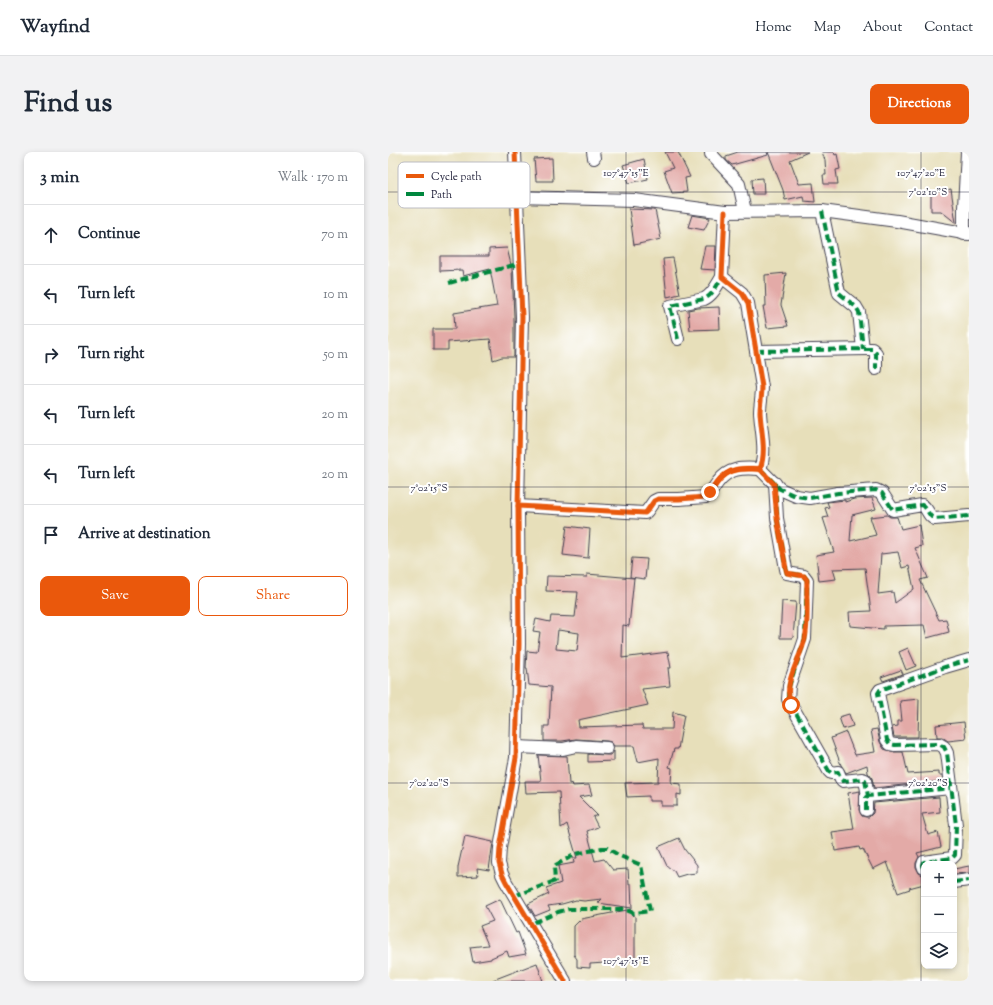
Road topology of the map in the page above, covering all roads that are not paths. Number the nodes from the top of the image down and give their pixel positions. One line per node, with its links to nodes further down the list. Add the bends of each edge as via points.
1 (515, 152): 4 (street)
2 (711, 152): 7 (street, via 739,184)
3 (967, 152): 10 (street, via 964,207)
4 (515, 162)
5 (530, 197): 9 (street, via 634,200)
6 (517, 208): 18 (street, via 522,317)
7 (745, 211): 8 (street); 9 (street)
8 (822, 211): 10 (street); 13 (street, via 839,293 859,312)
9 (725, 212): 11 (street)
10 (967, 234)
11 (722, 277): 12 (street, via 708,297 670,306); 14 (street, via 736,288 748,303)
12 (678, 339)
13 (863, 348): 14 (street); 15 (street, via 874,350)
14 (756, 351): 16 (street, via 762,387 760,412 764,456)
15 (876, 369)
16 (760, 469): 17 (street); 18 (street, via 733,470 722,476 706,497 658,499 645,513)
17 (774, 484): 19 (street, via 788,493 810,498 876,490 882,493 893,510 922,504 933,519); 24 (street, via 787,573 804,576 807,580 805,639 789,686 788,699 828,771 838,772 843,781 865,780)
18 (518, 506): 21 (street)
19 (969, 516)
20 (969, 660): 23 (street, via 886,688 879,691 878,695 888,742 895,745 943,746 947,753)
21 (517, 747): 22 (street, via 563,750 576,746); 29 (street, via 499,863 506,882)
22 (607, 748)
23 (951, 788): 24 (street); 26 (street, via 956,826 954,856)
24 (868, 796): 25 (street)
25 (866, 810)
26 (926, 861)
27 (969, 880): 28 (street)
28 (957, 882)
29 (566, 981)

